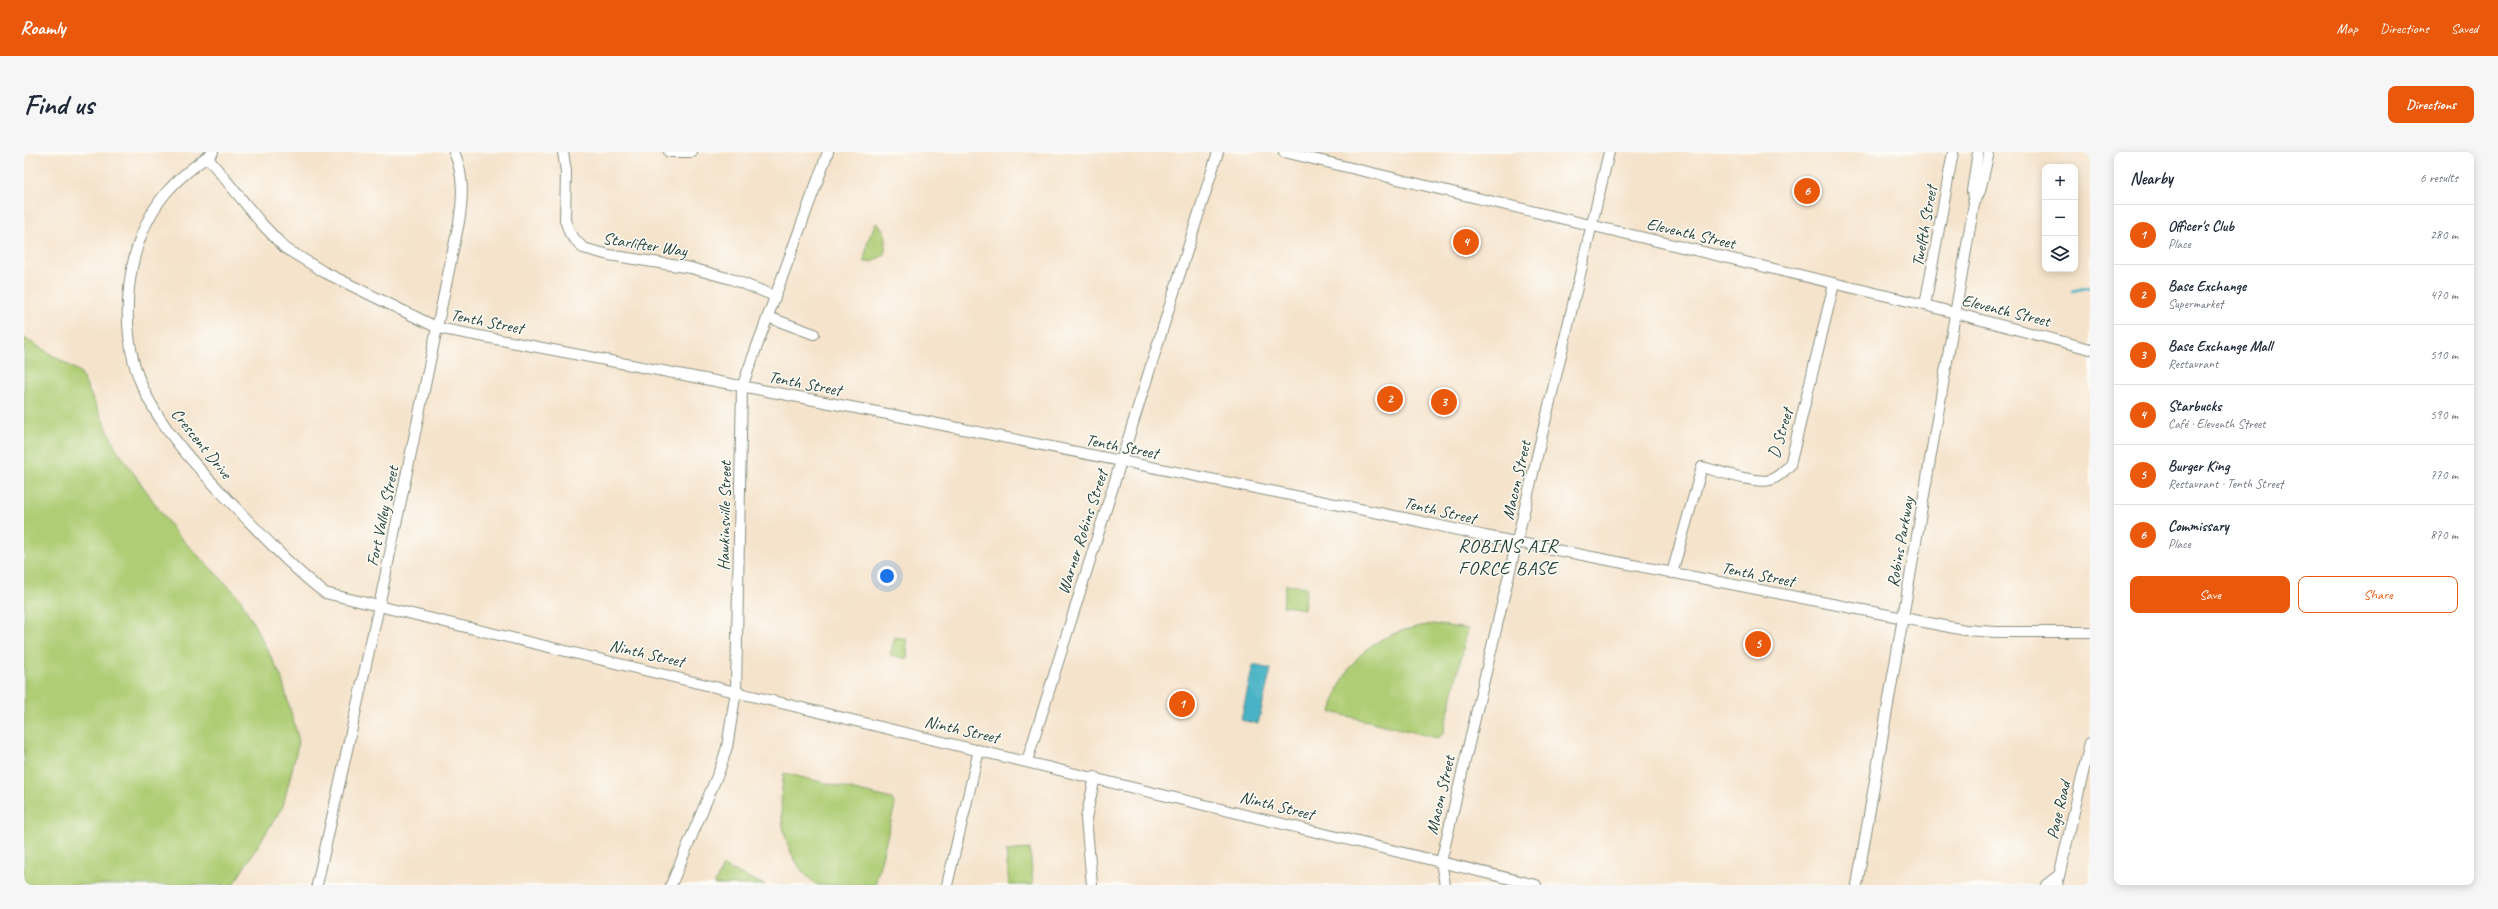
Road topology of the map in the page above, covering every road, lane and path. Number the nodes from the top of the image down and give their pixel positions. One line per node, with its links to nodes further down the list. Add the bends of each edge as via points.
1 (454, 152): 20 (street, Fort Valley Street, via 462,181 461,211)
2 (563, 152): 16 (street, Starlifter Way, via 566,172 565,220 570,234 583,248 609,256 691,268 731,279)
3 (669, 152): 4 (street)
4 (692, 152)
5 (828, 152): 16 (street, Hawkinsville Street)
6 (1218, 152): 24 (street, Warner Robins Street)
7 (1284, 152): 14 (street, Eleventh Street)
8 (1609, 152): 14 (street, Macon Street)
9 (1953, 152): 17 (street, Twelfth Street)
10 (1978, 152): 13 (street, Robins Parkway, via 1972,190)
11 (1989, 152): 13 (street, Robins Parkway, via 1980,191)
12 (210, 154): 20 (street, Tenth Street, via 262,224 285,248 324,272); 27 (street, Crescent Drive, via 173,184 164,195 146,223 134,258 130,276 130,334 132,353 142,386 172,436 214,485 298,573 325,593)
13 (1974, 204): 18 (street, Robins Parkway)
14 (1591, 226): 15 (street, Eleventh Street); 25 (street, Macon Street)
15 (1834, 284): 17 (street, Eleventh Street); 26 (street, D Street, via 1790,465 1781,475 1769,480 1756,480 1702,467)
16 (775, 296): 19 (street, Hawkinsville Street)
17 (1925, 305): 18 (street, Eleventh Street)
18 (1955, 313): 22 (street, Eleventh Street); 28 (street, Robins Parkway)
19 (768, 317): 21 (street); 23 (street, Hawkinsville Street)
20 (438, 328): 23 (street, Tenth Street); 27 (street, Fort Valley Street)
21 (814, 334)
22 (2090, 349)
23 (742, 387): 24 (street, Tenth Street); 30 (street, Hawkinsville Street)
24 (1121, 462): 25 (street, Tenth Street); 33 (street, Warner Robins Street)
25 (1518, 542): 26 (street, Tenth Street); 35 (street, Macon Street)
26 (1672, 573): 28 (street, Tenth Street)
27 (379, 606): 30 (street, Ninth Street); 37 (street, Fort Valley Street)
28 (1902, 617): 29 (street, Tenth Street, via 1965,630); 43 (street, Robins Parkway)
29 (2090, 632)
30 (736, 691): 32 (street, Ninth Street); 38 (street, Hawkinsville Street, via 720,768)
31 (2090, 743): 36 (street, Page Road)
32 (979, 750): 33 (street, Ninth Street); 39 (street)
33 (1027, 761): 34 (street, Ninth Street)
34 (1095, 778): 35 (street, Ninth Street); 40 (street, via 1086,818)
35 (1441, 862): 41 (street, Macon Street); 42 (street, Ninth Street)
36 (2058, 880): 44 (street)
37 (317, 885)
38 (671, 885)
39 (947, 885)
40 (1092, 885)
41 (1445, 885)
42 (1536, 885)
43 (1857, 885)
44 (2046, 885)

